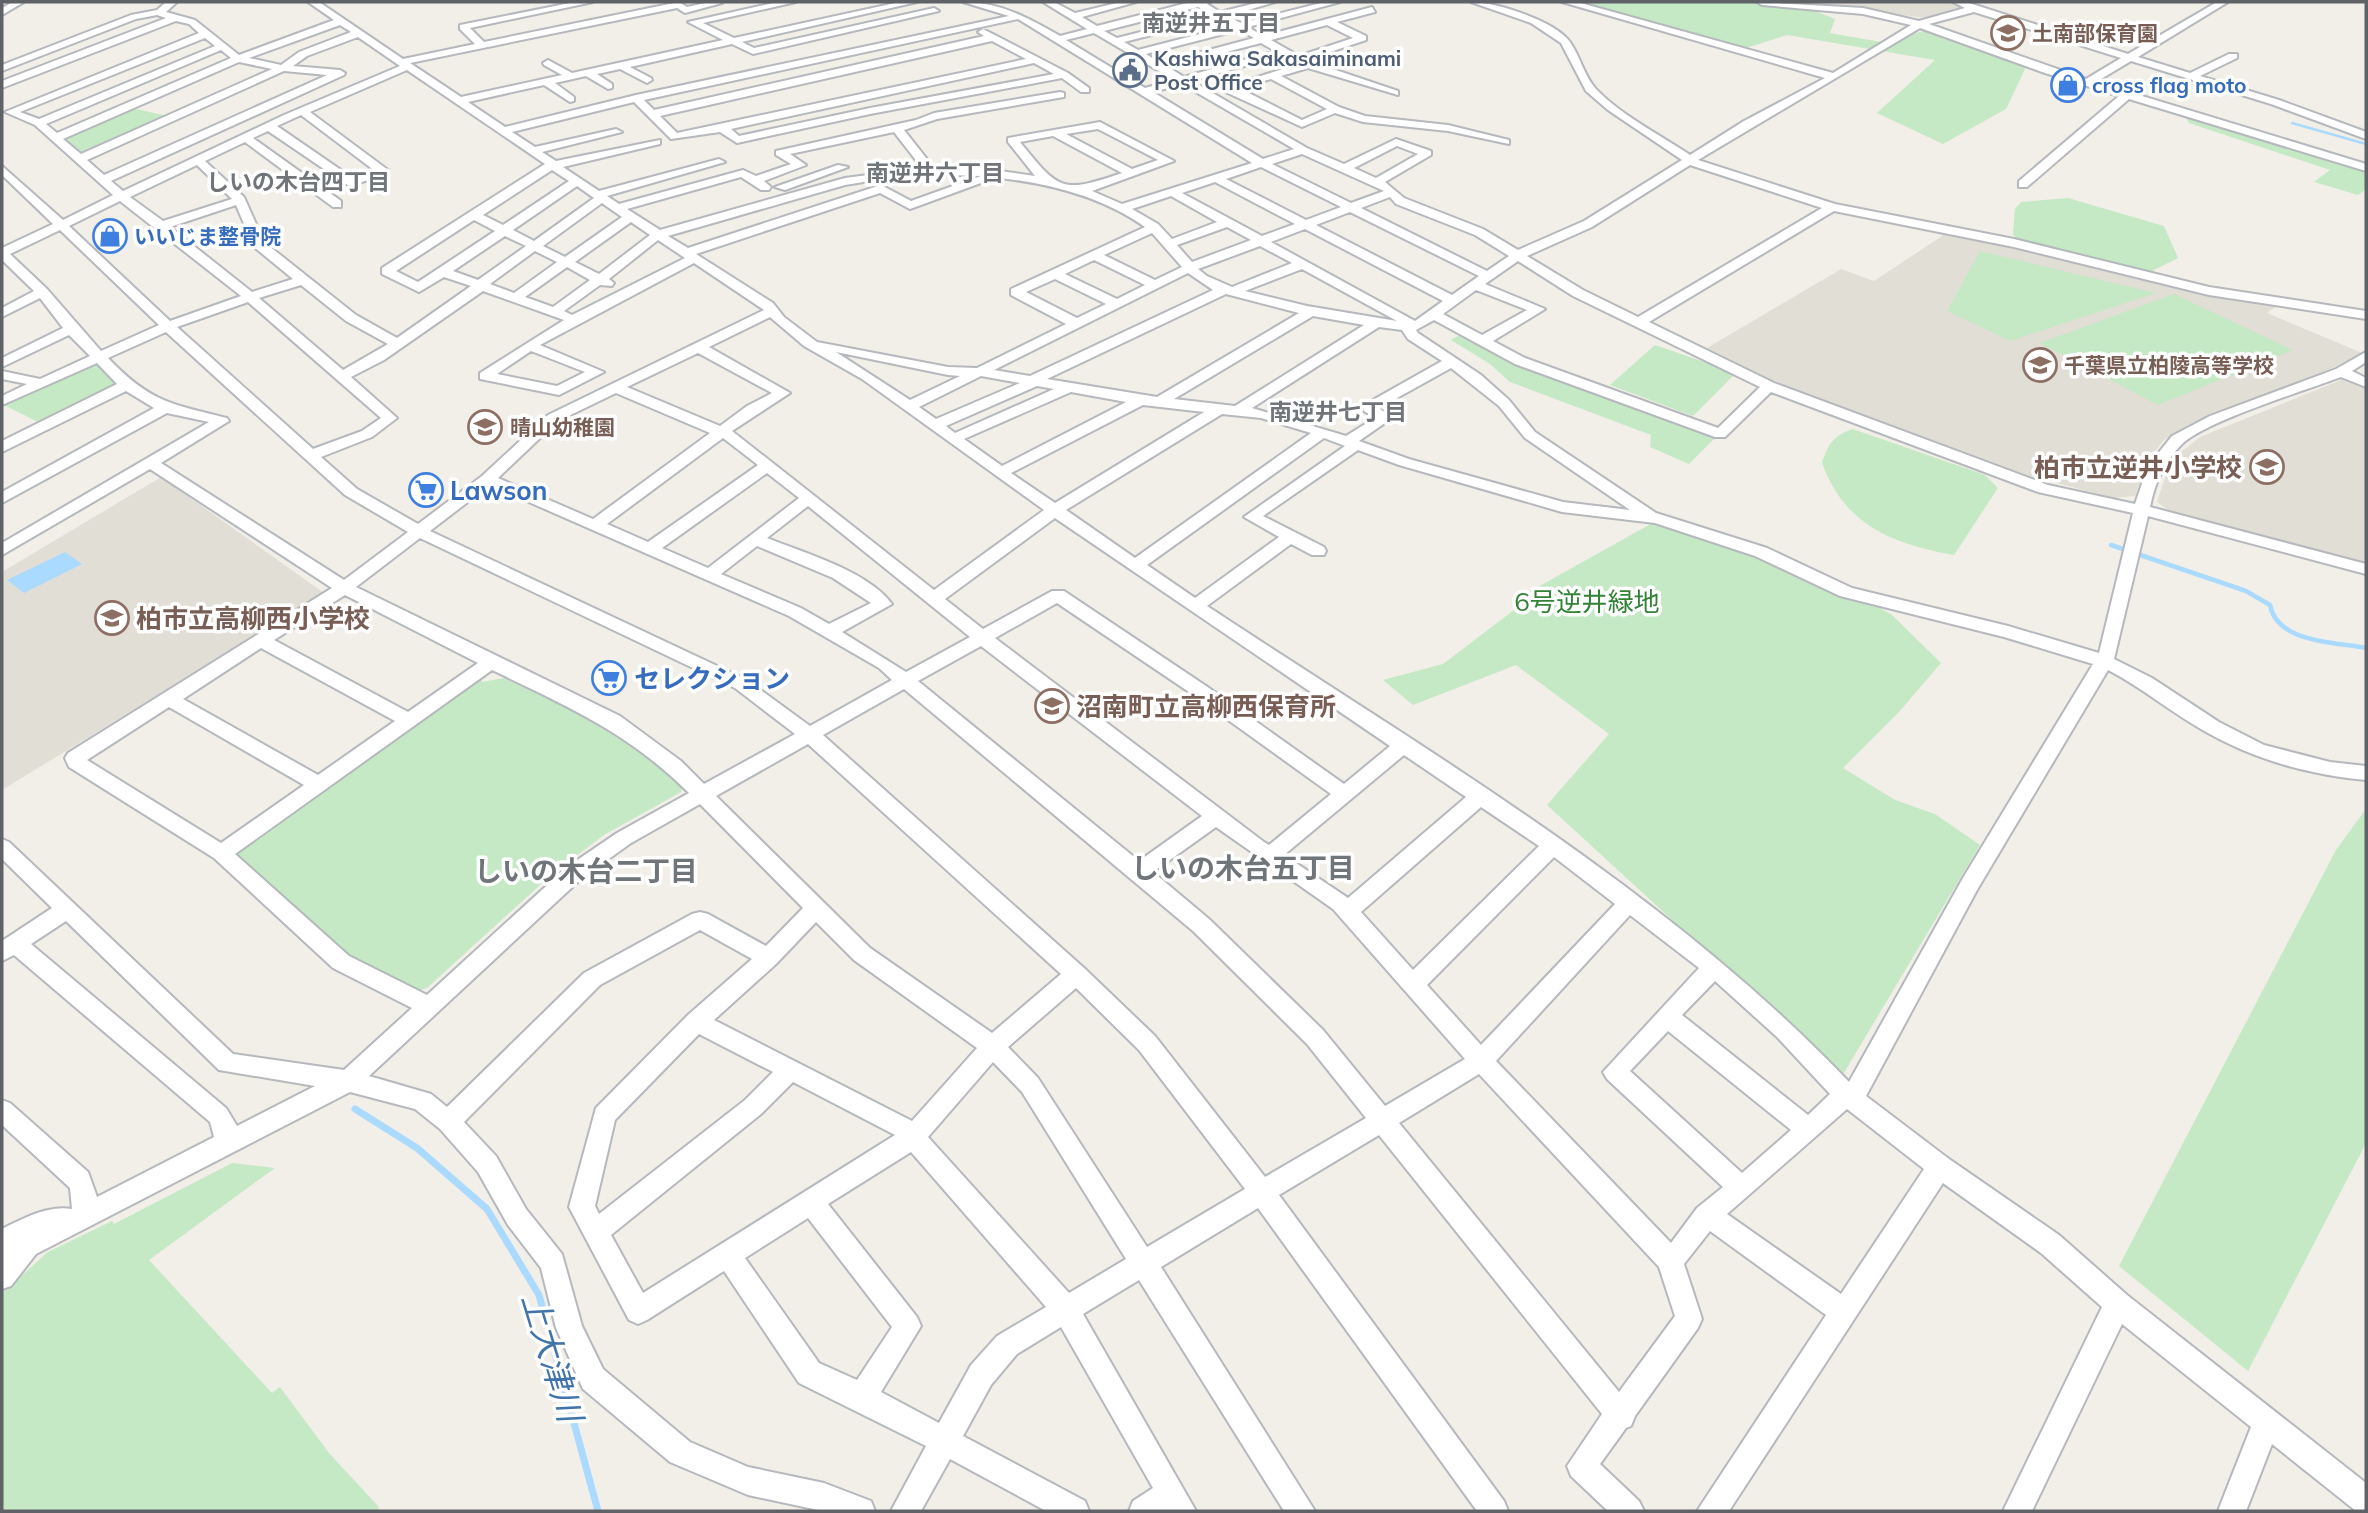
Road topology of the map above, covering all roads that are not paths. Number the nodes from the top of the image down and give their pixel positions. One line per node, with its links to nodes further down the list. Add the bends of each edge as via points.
1 (19, 2): 22 (street)
2 (172, 2): 23 (street)
3 (313, 2): 32 (street)
4 (588, 2): 52 (street, via 463,27)
5 (725, 2): 52 (street, via 685,10 679,5)
6 (912, 2): 21 (street); 31 (street)
7 (968, 2): 27 (street)
8 (1130, 2): 28 (street)
9 (1200, 2): 25 (street); 39 (street)
10 (1270, 2): 25 (street)
11 (1335, 2): 38 (street)
12 (1476, 2): 120 (street, via 1534,22 1564,41 1590,89)
13 (1567, 2): 79 (street)
14 (1762, 2): 16 (street)
15 (2223, 2): 62 (street)
16 (1787, 3): 35 (street)
17 (1055, 5): 28 (street)
18 (1353, 5): 34 (street, via 1372,10)
19 (1969, 5): 35 (street); 62 (street)
20 (799, 6): 29 (street); 31 (street); 41 (street, via 693,22)
21 (934, 11): 26 (street); 50 (street, via 753,51)
22 (2, 12)
23 (160, 12): 30 (street); 71 (street, via 134,17)
24 (1033, 13): 27 (street)
25 (1220, 15): 38 (street); 49 (street)
26 (946, 16)
27 (1020, 16): 36 (street); 48 (street)
28 (1076, 16): 39 (street)
29 (772, 18)
30 (172, 19): 43 (street, via 192,22); 85 (street)
31 (824, 20): 50 (street)
32 (341, 21): 42 (street); 63 (street)
33 (957, 21): 36 (street)
34 (1328, 22): 40 (street); 56 (street, via 1362,38)
35 (1919, 23): 79 (street); 84 (street)
36 (970, 25): 46 (street); 65 (street)
37 (736, 26): 41 (street)
38 (1241, 27): 47 (street); 59 (street)
39 (1099, 30): 48 (street); 49 (street)
40 (1297, 30): 45 (street); 47 (street)
41 (712, 31): 50 (street)
42 (359, 33): 68 (street); 72 (street, via 303,54)
43 (206, 34): 55 (street); 103 (street, via 10,113)
44 (692, 36): 54 (street)
45 (1310, 36)
46 (994, 37): 64 (street); 87 (street)
47 (1264, 39): 57 (street); 70 (street)
48 (1055, 40): 90 (street)
49 (1117, 40): 59 (street)
50 (730, 41): 54 (street)
51 (1322, 41): 56 (street)
52 (482, 45): 68 (street)
53 (650, 45): 60 (street)
54 (710, 45): 60 (street)
55 (222, 46): 63 (street); 103 (street)
56 (1334, 47): 66 (street)
57 (1286, 51): 66 (street); 82 (street)
58 (602, 53): 69 (street)
59 (1139, 54): 70 (street)
60 (661, 56): 69 (street)
61 (2233, 56): 77 (street)
62 (2131, 57): 77 (street); 84 (street)
63 (238, 59): 72 (street); 113 (street)
64 (1036, 60): 75 (street); 87 (street)
65 (811, 62): 87 (street); 95 (street)
66 (1304, 62): 76 (street); 92 (street)
67 (548, 63): 78 (street)
68 (404, 64): 81 (street); 97 (street)
69 (618, 65): 73 (street); 80 (street)
70 (1161, 66): 82 (street)
71 (2, 68)
72 (283, 68): 74 (street); 118 (street)
73 (587, 72): 78 (street); 86 (street)
74 (340, 73): 81 (street); 135 (street)
75 (1064, 75): 89 (street); 100 (street)
76 (1272, 75): 88 (street); 98 (street)
77 (2193, 75): 111 (street)
78 (570, 76): 83 (street)
79 (1834, 77): 120 (street)
80 (647, 79)
81 (374, 80): 99 (street)
82 (1186, 80): 90 (street); 91 (street)
83 (545, 82): 96 (street); 97 (street)
84 (2089, 82): 93 (street)
85 (2, 85)
86 (608, 86)
87 (842, 87): 100 (street); 101 (street); 106 (street)
88 (1230, 88): 91 (street); 98 (street, via 1302,124)
89 (1085, 90)
90 (1143, 92): 110 (street)
91 (1210, 93): 102 (street)
92 (1394, 93)
93 (2128, 94): 125 (street); 139 (street)
94 (1060, 95): 105 (street)
95 (636, 98): 101 (street); 107 (street)
96 (570, 99)
97 (458, 101): 107 (street)
98 (1335, 109): 115 (street, via 1363,120 1448,128)
99 (302, 110): 104 (street); 131 (street, via 384,172 353,183)
100 (870, 111): 106 (street, via 737,140)
101 (652, 114): 106 (street, via 675,138)
102 (1256, 121): 110 (street); 116 (street)
103 (39, 123): 113 (street)
104 (269, 126): 112 (street); 131 (street)
105 (895, 126): 128 (street); 137 (street, via 780,153 800,165)
106 (722, 128)
107 (503, 131): 117 (street)
108 (616, 132): 117 (street)
109 (1055, 133): 130 (street); 130 (street, via 1100,125 1168,161); 134 (street, via 1012,140)
110 (1210, 133): 122 (street)
111 (2366, 136)
112 (245, 137): 119 (street); 141 (street)
113 (56, 138): 118 (street)
114 (656, 142): 123 (street)
115 (1505, 142)
116 (1303, 150): 122 (street); 127 (street)
117 (533, 151): 123 (street)
118 (79, 159): 135 (street)
119 (197, 159): 146 (street); 148 (street)
120 (1692, 161): 152 (street); 166 (street, via 1569,235)
121 (719, 162): 150 (street)
122 (1261, 163): 133 (street); 151 (street)
123 (554, 164): 136 (street); 154 (street)
124 (842, 167): 132 (street)
125 (2366, 168)
126 (2, 169): 157 (street)
127 (1344, 169): 138 (street); 138 (street, via 1396,142 1427,153)
128 (931, 172): 129 (street); 140 (street, via 874,176)
129 (994, 174): 134 (street); 147 (street, via 910,205 881,189)
130 (1132, 174): 143 (street)
131 (342, 176): 141 (street)
132 (810, 177): 140 (street); 142 (street)
133 (1216, 178): 144 (street); 156 (street)
134 (1044, 179): 143 (street)
135 (103, 180): 146 (street)
136 (578, 180): 150 (street); 160 (street)
137 (754, 181): 142 (street); 150 (street, via 743,173)
138 (1376, 183): 145 (street)
139 (2023, 184)
140 (834, 185): 147 (street); 161 (street)
141 (312, 186): 149 (street)
142 (771, 190): 161 (street)
143 (1081, 191): 153 (street)
144 (1172, 192): 153 (street); 155 (street)
145 (1393, 192): 151 (street); 166 (street, via 1400,201 1479,232)
146 (121, 196): 157 (street); 158 (street)
147 (857, 197): 167 (street)
148 (240, 200): 158 (street); 176 (street, via 258,244)
149 (337, 204)
150 (612, 204): 161 (street); 164 (street); 169 (street)
151 (1348, 207): 156 (street); 174 (street)
152 (1832, 207): 192 (street, via 2014,243 2234,296); 194 (street)
153 (1122, 208): 159 (street)
154 (474, 215): 160 (street); 172 (street, via 387,271 419,288)
155 (1226, 223): 162 (street); 163 (street)
156 (1306, 224): 162 (street); 185 (street)
157 (62, 225): 165 (street); 197 (street)
158 (161, 226): 183 (street)
159 (1154, 227): 163 (street); 168 (street)
160 (505, 230): 164 (street); 172 (street)
161 (654, 231): 167 (street); 175 (street)
162 (1259, 241): 170 (street); 171 (street)
163 (1171, 243): 171 (street)
164 (535, 246): 169 (street); 177 (street)
165 (2, 253): 181 (street)
166 (1518, 255): 174 (street); 194 (street, via 1578,293)
167 (690, 256): 182 (street); 187 (street)
168 (1094, 256): 173 (street); 178 (street)
169 (567, 262): 175 (street); 184 (street)
170 (1300, 265): 180 (street); 198 (street)
171 (1191, 267): 178 (street); 180 (street, via 1201,279)
172 (443, 272): 177 (street)
173 (1055, 274): 186 (street); 196 (street, via 1016,292)
174 (1488, 276): 179 (street)
175 (600, 279): 182 (street); 189 (street)
176 (302, 280): 183 (street); 201 (street, via 351,318)
177 (480, 285): 184 (street); 201 (street)
178 (1155, 285): 186 (street)
179 (1477, 286): 185 (street); 200 (street, via 1538,309)
180 (1227, 291): 188 (street); 213 (street)
181 (42, 292): 190 (street); 199 (street)
182 (626, 292): 193 (street)
183 (250, 298): 197 (street); 212 (street)
184 (515, 298): 189 (street)
185 (1453, 301): 191 (street)
186 (1117, 304): 196 (street)
187 (772, 311): 202 (street); 204 (street)
188 (1311, 311): 195 (street); 221 (street)
189 (554, 312): 193 (street)
190 (2, 313)
191 (1435, 315): 198 (street); 200 (street)
192 (2366, 315)
193 (574, 318): 203 (street)
194 (1641, 321): 217 (street)
195 (1378, 322): 198 (street); 225 (street)
196 (1077, 324): 209 (street)
197 (168, 326): 205 (street); 232 (street)
198 (1413, 327): 207 (street, via 1413,335)
199 (71, 329): 205 (street); 208 (street)
200 (1482, 341): 217 (street, via 1520,361 1720,434)
201 (396, 343): 212 (street, via 362,368)
202 (809, 343): 209 (street, via 948,371); 222 (street)
203 (529, 345): 203 (street, via 485,376 559,391 597,372)
204 (698, 346): 218 (street); 227 (street, via 783,393)
205 (99, 356): 214 (street); 216 (street)
206 (2366, 356): 210 (street)
207 (1453, 361): 230 (street, via 1369,408 1385,418); 241 (street, via 1504,403 1530,435)
208 (2, 363)
209 (981, 372): 213 (street); 222 (street)
210 (2341, 372): 215 (street); 240 (street, via 2215,419 2178,439 2155,466)
211 (2, 375): 214 (street)
212 (342, 376): 232 (street, via 390,418 367,434)
213 (1034, 381): 219 (street); 226 (street)
214 (40, 383): 220 (street)
215 (2366, 383)
216 (126, 385): 223 (street); 231 (street)
217 (1769, 386): 240 (street, via 2007,477)
218 (614, 387): 227 (street); 236 (street, via 553,418)
219 (1069, 387): 221 (street); 229 (street)
220 (2, 401)
221 (1150, 401): 224 (street); 235 (street)
222 (910, 406): 226 (street)
223 (165, 408): 233 (street, via 222,421); 237 (street)
224 (1219, 409): 225 (street); 239 (street)
225 (1240, 410): 228 (street)
226 (937, 424): 229 (street)
227 (723, 431): 234 (street); 242 (street)
228 (1322, 433): 230 (street); 249 (street)
229 (955, 438): 235 (street)
230 (1352, 443): 241 (street, via 1563,507); 244 (street, via 1252,517)
231 (2, 447)
232 (310, 456): 243 (street, via 360,498)
233 (151, 463): 247 (street); 252 (street)
234 (767, 466): 238 (street); 246 (street)
235 (1000, 473): 239 (street)
236 (488, 479): 242 (street); 243 (street)
237 (2, 498)
238 (809, 498): 245 (street); 253 (street)
239 (1055, 510): 249 (street); 253 (street)
240 (2142, 510): 250 (street); 258 (street, via 2114,636)
241 (1654, 518): 258 (street, via 1735,542 1846,592)
242 (594, 526): 246 (street)
243 (418, 531): 252 (street); 263 (street, via 741,684)
244 (1290, 537): 248 (street); 254 (street)
245 (757, 540): 251 (street); 255 (street, via 842,575 883,604)
246 (650, 549): 251 (street)
247 (2, 550)
248 (1318, 551)
249 (1136, 565): 254 (street)
250 (2366, 569)
251 (709, 575): 255 (street)
252 (344, 588): 257 (street); 259 (street)
253 (934, 598): 256 (street)
254 (1195, 607): 264 (street)
255 (829, 631): 260 (street, via 885,664)
256 (983, 638): 260 (street); 268 (street, via 1058,595); 270 (street)
257 (262, 641): 261 (street); 262 (street)
258 (2104, 661): 265 (street, via 2258,750 2330,769); 292 (street)
259 (492, 662): 262 (street); 267 (street, via 613,721 674,766)
260 (903, 681): 263 (street); 275 (street)
261 (169, 699): 266 (street); 273 (street, via 82,752 76,762)
262 (408, 720): 266 (street)
263 (808, 734): 267 (street); 283 (street)
264 (1405, 744): 268 (street); 269 (street)
265 (2366, 773)
266 (318, 784): 273 (street)
267 (702, 794): 277 (street); 285 (street, via 624,838 574,873)
268 (1344, 794): 274 (street)
269 (1481, 795): 271 (street); 279 (street)
270 (1218, 815): 274 (street); 275 (street)
271 (1553, 845): 276 (street); 284 (street)
272 (2, 847): 278 (street)
273 (221, 853): 285 (street, via 341,962)
274 (1270, 855): 279 (street)
275 (1139, 872): 294 (street, via 1201,925 1315,1037)
276 (1629, 903): 282 (street); 289 (street)
277 (816, 908): 281 (street); 288 (street, via 862,954)
278 (66, 910): 280 (street); 291 (street, via 226,1063)
279 (1348, 911): 284 (street)
280 (8, 947): 298 (street, via 218,1115)
281 (768, 958): 287 (street); 295 (street, via 700,920 593,979)
282 (1714, 967): 286 (street); 292 (street, via 1785,1030)
283 (1076, 974): 288 (street); 301 (street, via 1147,1043)
284 (1412, 985): 289 (street)
285 (428, 1006): 291 (street)
286 (1668, 1017): 296 (street); 300 (street, via 1615,1072)
287 (696, 1022): 290 (street); 305 (street, via 604,1115 582,1207)
288 (993, 1046): 297 (street); 311 (street, via 1031,1085)
289 (1481, 1061): 294 (street); 310 (street)
290 (789, 1071): 297 (street, via 898,1124); 305 (street, via 753,1107)
291 (348, 1081): 295 (street, via 423,1101); 298 (street)
292 (1849, 1097): 296 (street); 299 (street)
293 (2, 1110): 303 (street, via 79,1180)
294 (1383, 1118): 301 (street); 317 (street)
295 (448, 1122): 322 (street, via 487,1164 517,1217 553,1263 569,1328 593,1379 680,1452 748,1481 824,1497)
296 (1808, 1129): 300 (street)
297 (913, 1137): 302 (street); 314 (street)
298 (227, 1142): 303 (street)
299 (1940, 1167): 313 (street, via 2050,1244); 315 (street)
300 (1741, 1188): 304 (street)
301 (1261, 1191): 311 (street); 327 (street)
302 (810, 1201): 308 (street); 316 (street, via 908,1326)
303 (85, 1213): 306 (street); 307 (street, via 38,1224)
304 (1708, 1215): 310 (street); 315 (street)
305 (594, 1233): 308 (street, via 638,1311)
306 (41, 1238): 309 (street); 312 (street)
307 (2, 1242)
308 (727, 1254): 316 (street, via 809,1373)
309 (2, 1258)
310 (1670, 1260): 317 (street, via 1689,1320)
311 (1142, 1263): 314 (street); 326 (street)
312 (2, 1277)
313 (2118, 1304): 318 (street); 330 (street)
314 (1065, 1308): 319 (street, via 1007,1345 981,1376); 321 (street)
315 (1844, 1312): 329 (street)
316 (862, 1397): 319 (street)
317 (1621, 1416): 328 (street, via 1581,1466)
318 (2267, 1422): 320 (street); 331 (street)
319 (944, 1442): 323 (street); 324 (street)
320 (2366, 1501)
321 (1176, 1502): 325 (street)
322 (861, 1511)
323 (905, 1511)
324 (1076, 1511)
325 (1143, 1511)
326 (1301, 1511)
327 (1494, 1511)
328 (1629, 1511)
329 (1712, 1511)
330 (2017, 1511)
331 (2232, 1511)

